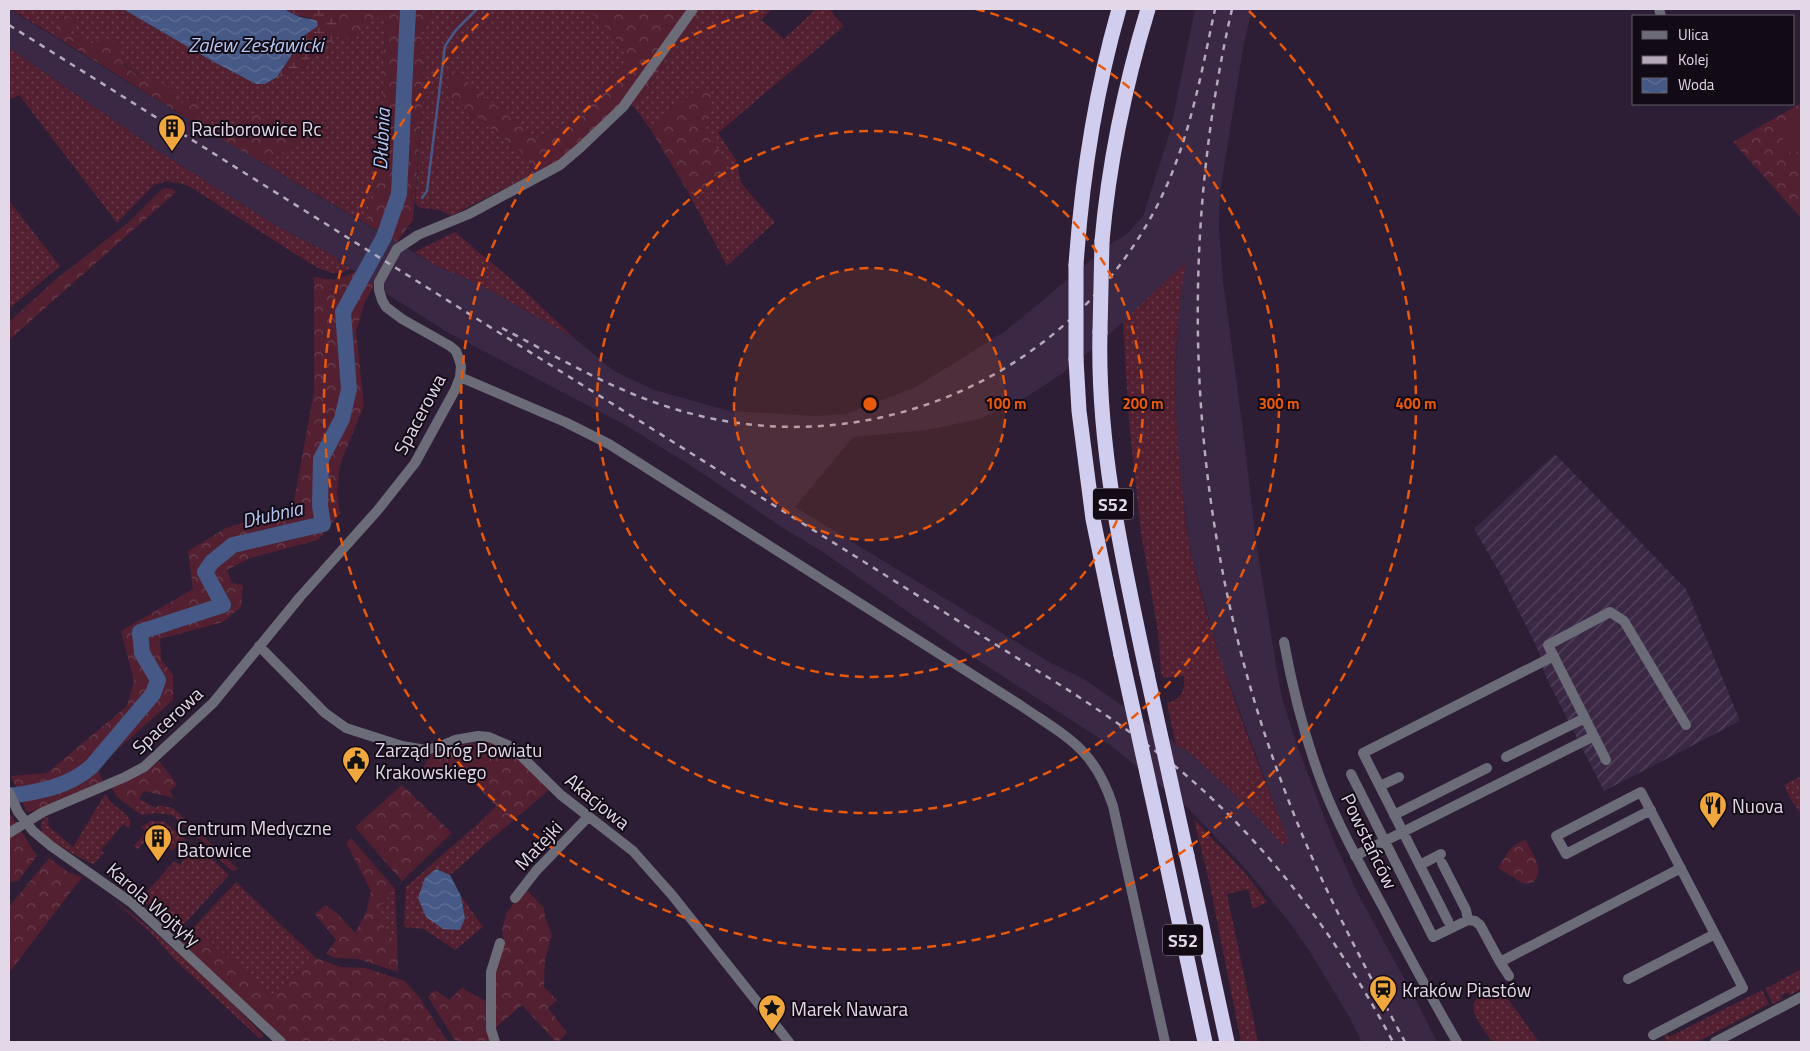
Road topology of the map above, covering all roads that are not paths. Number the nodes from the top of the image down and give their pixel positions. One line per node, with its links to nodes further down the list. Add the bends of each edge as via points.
1 (693, 9): 4 (street, Spacerowa, via 623,107 570,156 548,172 470,214 406,242 393,255 379,282 379,295 386,307 402,319 456,351 461,366)
2 (1119, 9): 42 (highway, S52, bridge, via 1094,109 1081,206 1076,265 1079,411 1090,502)
3 (1148, 9): 43 (highway, S52, bridge, via 1111,164 1102,241 1099,368 1102,414 1121,546)
4 (460, 377): 6 (street, Spacerowa, via 414,463 377,511); 41 (street, via 608,444 1020,705 1080,747 1099,772 1113,806)
5 (1284, 642): 25 (street, Powstańców, via 1309,744 1323,786)
6 (259, 646): 20 (street, Akacjowa, via 336,723 402,746 426,750 455,740 489,737 512,748); 21 (street, Spacerowa, via 212,703 144,766)
7 (1554, 656): 8 (street); 9 (street, via 1548,645 1610,612 1624,621); 16 (street, via 1363,753)
8 (1585, 718): 10 (street); 11 (street)
9 (1686, 725)
10 (1594, 736): 12 (street); 22 (street)
11 (1506, 757)
12 (1606, 760)
13 (1487, 768): 19 (street)
14 (1351, 774): 24 (street)
15 (1399, 777): 16 (street)
16 (1380, 786): 19 (street)
17 (9, 792): 21 (street, Karola Wojtyły)
18 (1651, 810): 18 (street, via 1641,792 1556,836 1566,854); 27 (street)
19 (1394, 815): 22 (street)
20 (588, 817): 28 (street, Matejki); 40 (street, Akacjowa, via 642,860)
21 (24, 822): 23 (street, Spacerowa); 38 (street, Karola Wojtyły, via 51,846 132,903)
22 (1404, 832): 24 (street); 26 (street)
23 (9, 833)
24 (1385, 842): 25 (street); 29 (street, via 1433,937)
25 (1355, 856): 44 (street, Powstańców)
26 (1420, 865): 29 (street, via 1442,858); 30 (street)
27 (1681, 868): 31 (street); 33 (street)
28 (515, 898)
29 (1468, 920): 33 (street, via 1478,923)
30 (1448, 921)
31 (1715, 934): 35 (street); 37 (street, via 1743,988)
32 (500, 943): 39 (street, via 492,972 490,1029)
33 (1500, 962): 34 (street)
34 (1509, 976)
35 (1628, 979)
36 (1801, 997): 45 (street)
37 (1653, 1035)
38 (282, 1042)
39 (495, 1042)
40 (789, 1042)
41 (1165, 1042)
42 (1205, 1042)
43 (1227, 1042)
44 (1457, 1042)
45 (1715, 1042)

